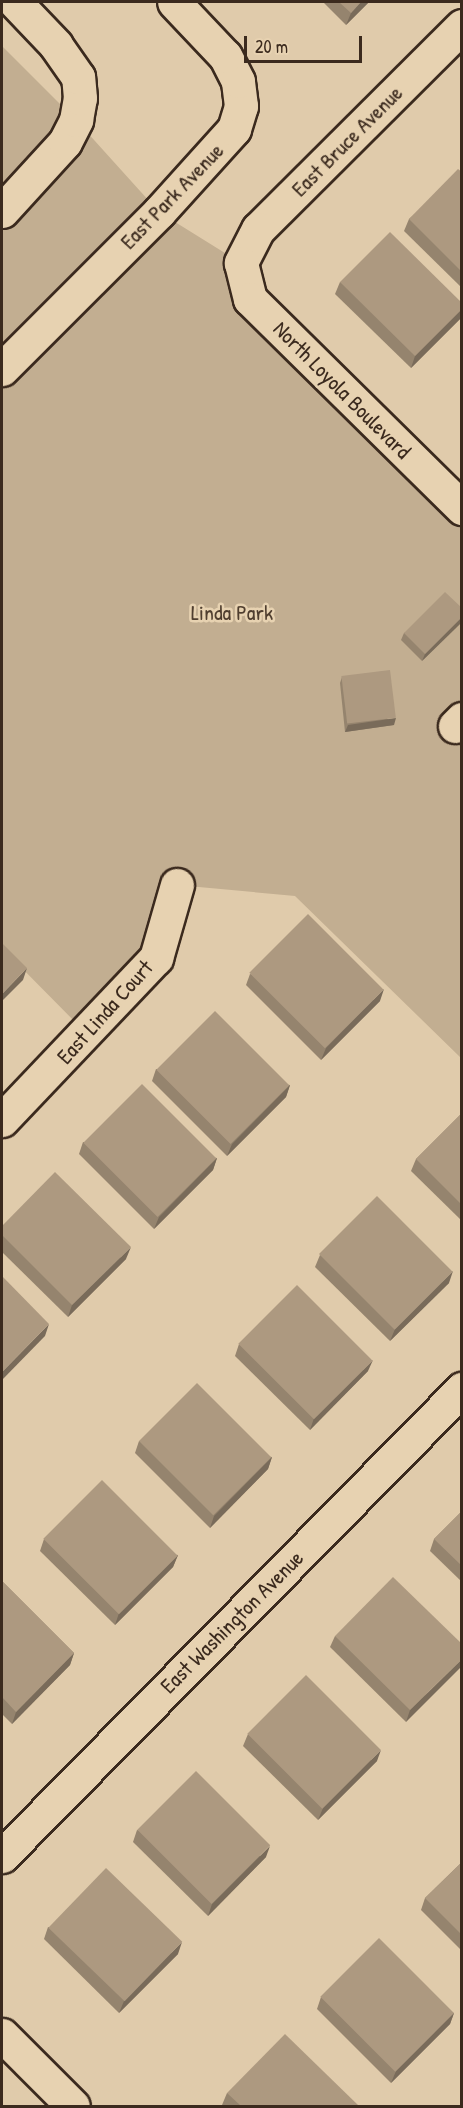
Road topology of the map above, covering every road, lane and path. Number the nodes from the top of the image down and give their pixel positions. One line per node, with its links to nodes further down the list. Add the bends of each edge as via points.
1 (15, 2): 4 (street, via 56,45 78,77 80,98 76,120 65,142)
2 (174, 2): 6 (street, East Park Avenue, via 225,56 238,81 241,106 234,129 159,212)
3 (462, 26): 5 (street, East Bruce Avenue, via 258,229)
4 (2, 211)
5 (241, 263): 7 (street, North Loyola Boulevard, via 250,299)
6 (2, 369)
7 (462, 508)
8 (177, 885): 9 (street, East Linda Court, via 156,958)
9 (2, 1120)
10 (462, 1389): 11 (street, East Washington Avenue)
11 (2, 1856)
12 (2, 2035): 13 (street)
13 (73, 2106)

